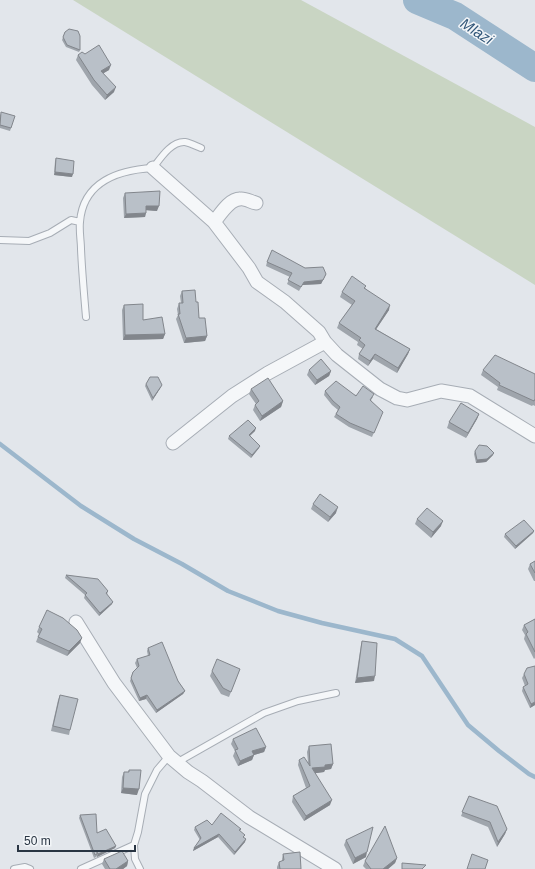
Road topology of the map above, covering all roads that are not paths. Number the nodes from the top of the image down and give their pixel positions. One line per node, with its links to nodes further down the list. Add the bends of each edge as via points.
1 (201, 148): 2 (lane, via 185,142 176,144 167,150)
2 (153, 168): 4 (lane, via 134,169 104,180 92,190 84,204); 5 (street)
3 (256, 203): 5 (street, via 234,200)
4 (80, 222): 6 (lane, via 71,220 29,241); 7 (lane)
5 (214, 222): 8 (street, via 257,282 285,302 319,332)
6 (0, 240)
7 (86, 317)
8 (325, 342): 9 (street, via 337,355 380,389 397,398 412,399 441,391 470,396); 10 (street, via 232,396)
9 (535, 436)
10 (173, 443)
11 (76, 622): 13 (street, via 114,683)
12 (336, 693): 13 (lane, via 298,701 264,713)
13 (173, 760): 14 (lane, via 157,770 145,794); 19 (street, via 249,816)
14 (134, 845): 17 (lane); 18 (lane, via 135,859)
15 (14, 869): 16 (lane)
16 (30, 869)
17 (81, 869)
18 (140, 869)
19 (335, 869)

